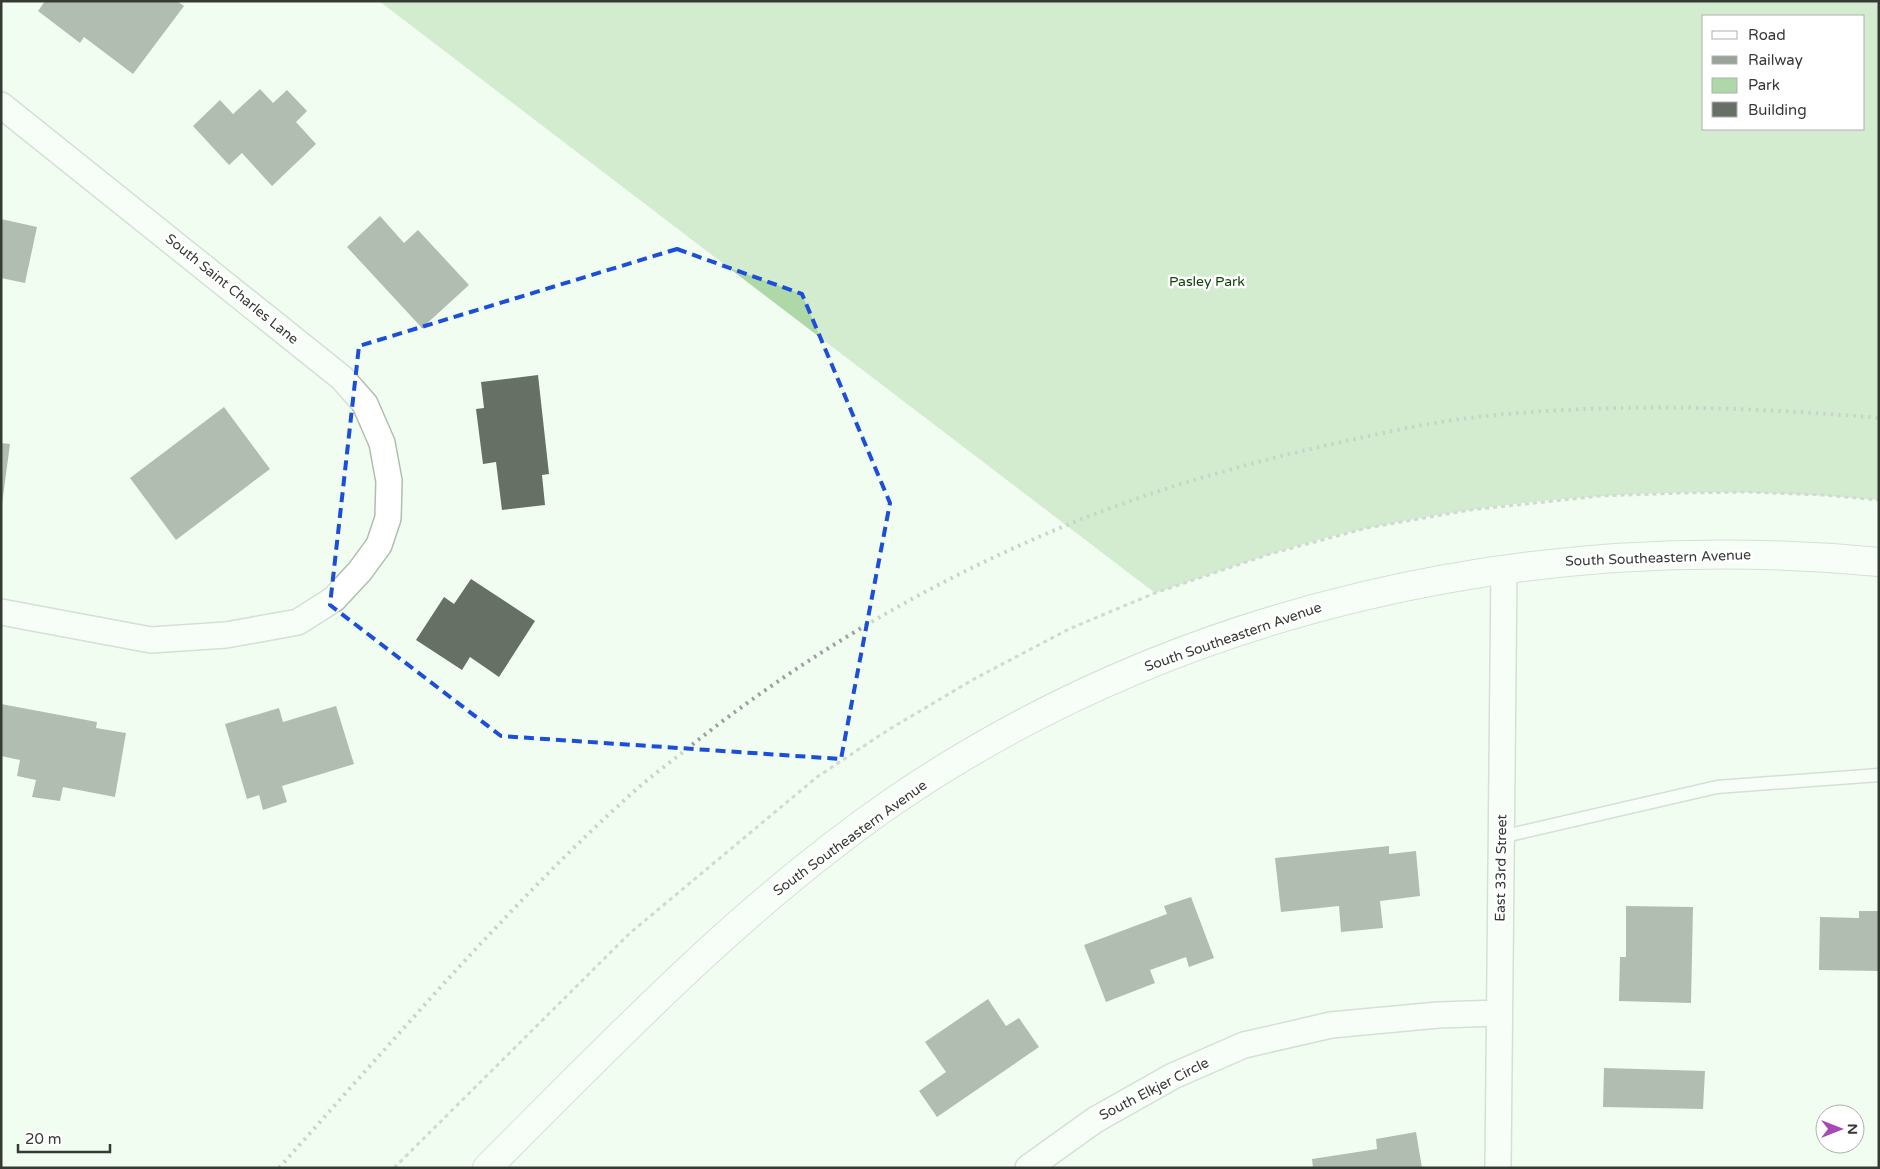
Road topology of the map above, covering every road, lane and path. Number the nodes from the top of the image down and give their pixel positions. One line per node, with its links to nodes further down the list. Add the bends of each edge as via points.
1 (1, 105): 5 (street, South Saint Charles Lane, via 342,378 365,404 382,443 389,481 388,518 379,544 334,600 298,622 226,635 151,640)
2 (1879, 500): 9 (path, via 1746,492 1684,493 1600,496 1470,510 1367,528 1270,554 1155,593 1069,629 903,720 817,777 630,933)
3 (1879, 562): 4 (main road, South Southeastern Avenue, via 1786,555 1680,555 1598,558)
4 (1504, 569): 7 (street, East 33rd Street); 10 (main road, South Southeastern Avenue, via 1326,605 1195,647 1099,686 965,756 894,801 771,895 712,946)
5 (1, 612)
6 (1879, 775): 7 (lane, via 1717,787)
7 (1501, 837): 8 (street, East 33rd Street)
8 (1500, 1013): 11 (street, South Elkjer Circle, via 1332,1025 1244,1045 1173,1076 1095,1120); 12 (street, East 33rd Street)
9 (394, 1168)
10 (487, 1168)
11 (1028, 1168)
12 (1498, 1168)

